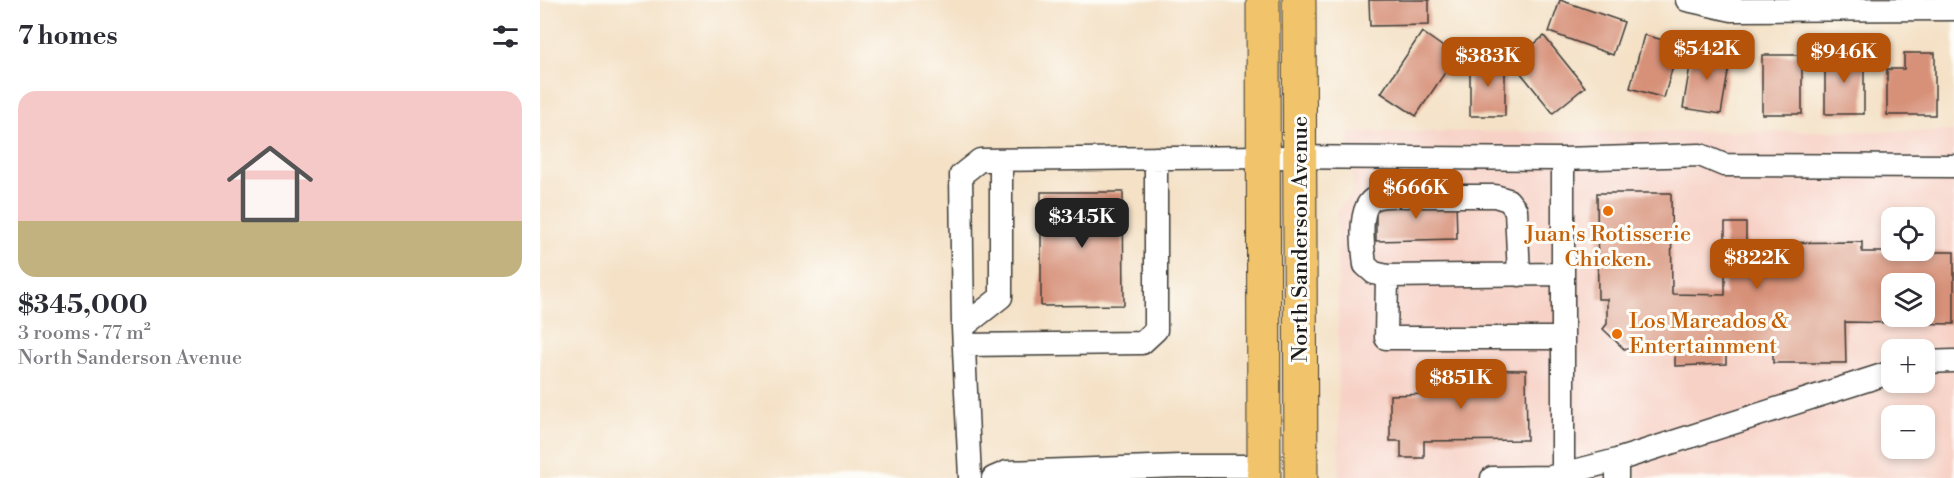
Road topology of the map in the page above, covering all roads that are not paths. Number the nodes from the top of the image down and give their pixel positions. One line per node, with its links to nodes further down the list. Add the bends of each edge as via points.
1 (1263, 0): 5 (highway, North Sanderson Avenue)
2 (1299, 0): 7 (highway, North Sanderson Avenue)
3 (1687, 0): 4 (street, via 1732,10)
4 (1954, 9)
5 (1264, 157): 6 (street); 7 (street); 21 (highway, North Sanderson Avenue)
6 (1156, 158): 9 (street); 14 (street, via 1156,330 1143,343)
7 (1299, 158): 8 (street); 26 (highway, North Sanderson Avenue)
8 (1563, 159): 10 (street, via 1700,155 1724,165); 11 (street)
9 (1000, 160): 14 (street, via 1001,297); 14 (street, via 980,160 961,175)
10 (1954, 166)
11 (1563, 274): 12 (street); 15 (street)
12 (1519, 275): 13 (street); 13 (street, via 1516,210 1508,200 1495,196 1378,196 1368,202 1363,214 1365,265 1374,273)
13 (1387, 276): 15 (street, via 1386,338)
14 (964, 336): 24 (street)
15 (1563, 338): 23 (street)
16 (1954, 361): 17 (street)
17 (1935, 362)
18 (1881, 376): 19 (street)
19 (1617, 469): 23 (street)
20 (1180, 472): 21 (street); 22 (street)
21 (1264, 472)
22 (1110, 473): 25 (street, via 1006,472)
23 (1563, 473): 27 (street, via 1551,477)
24 (970, 478)
25 (993, 478)
26 (1301, 478)
27 (1492, 478)

